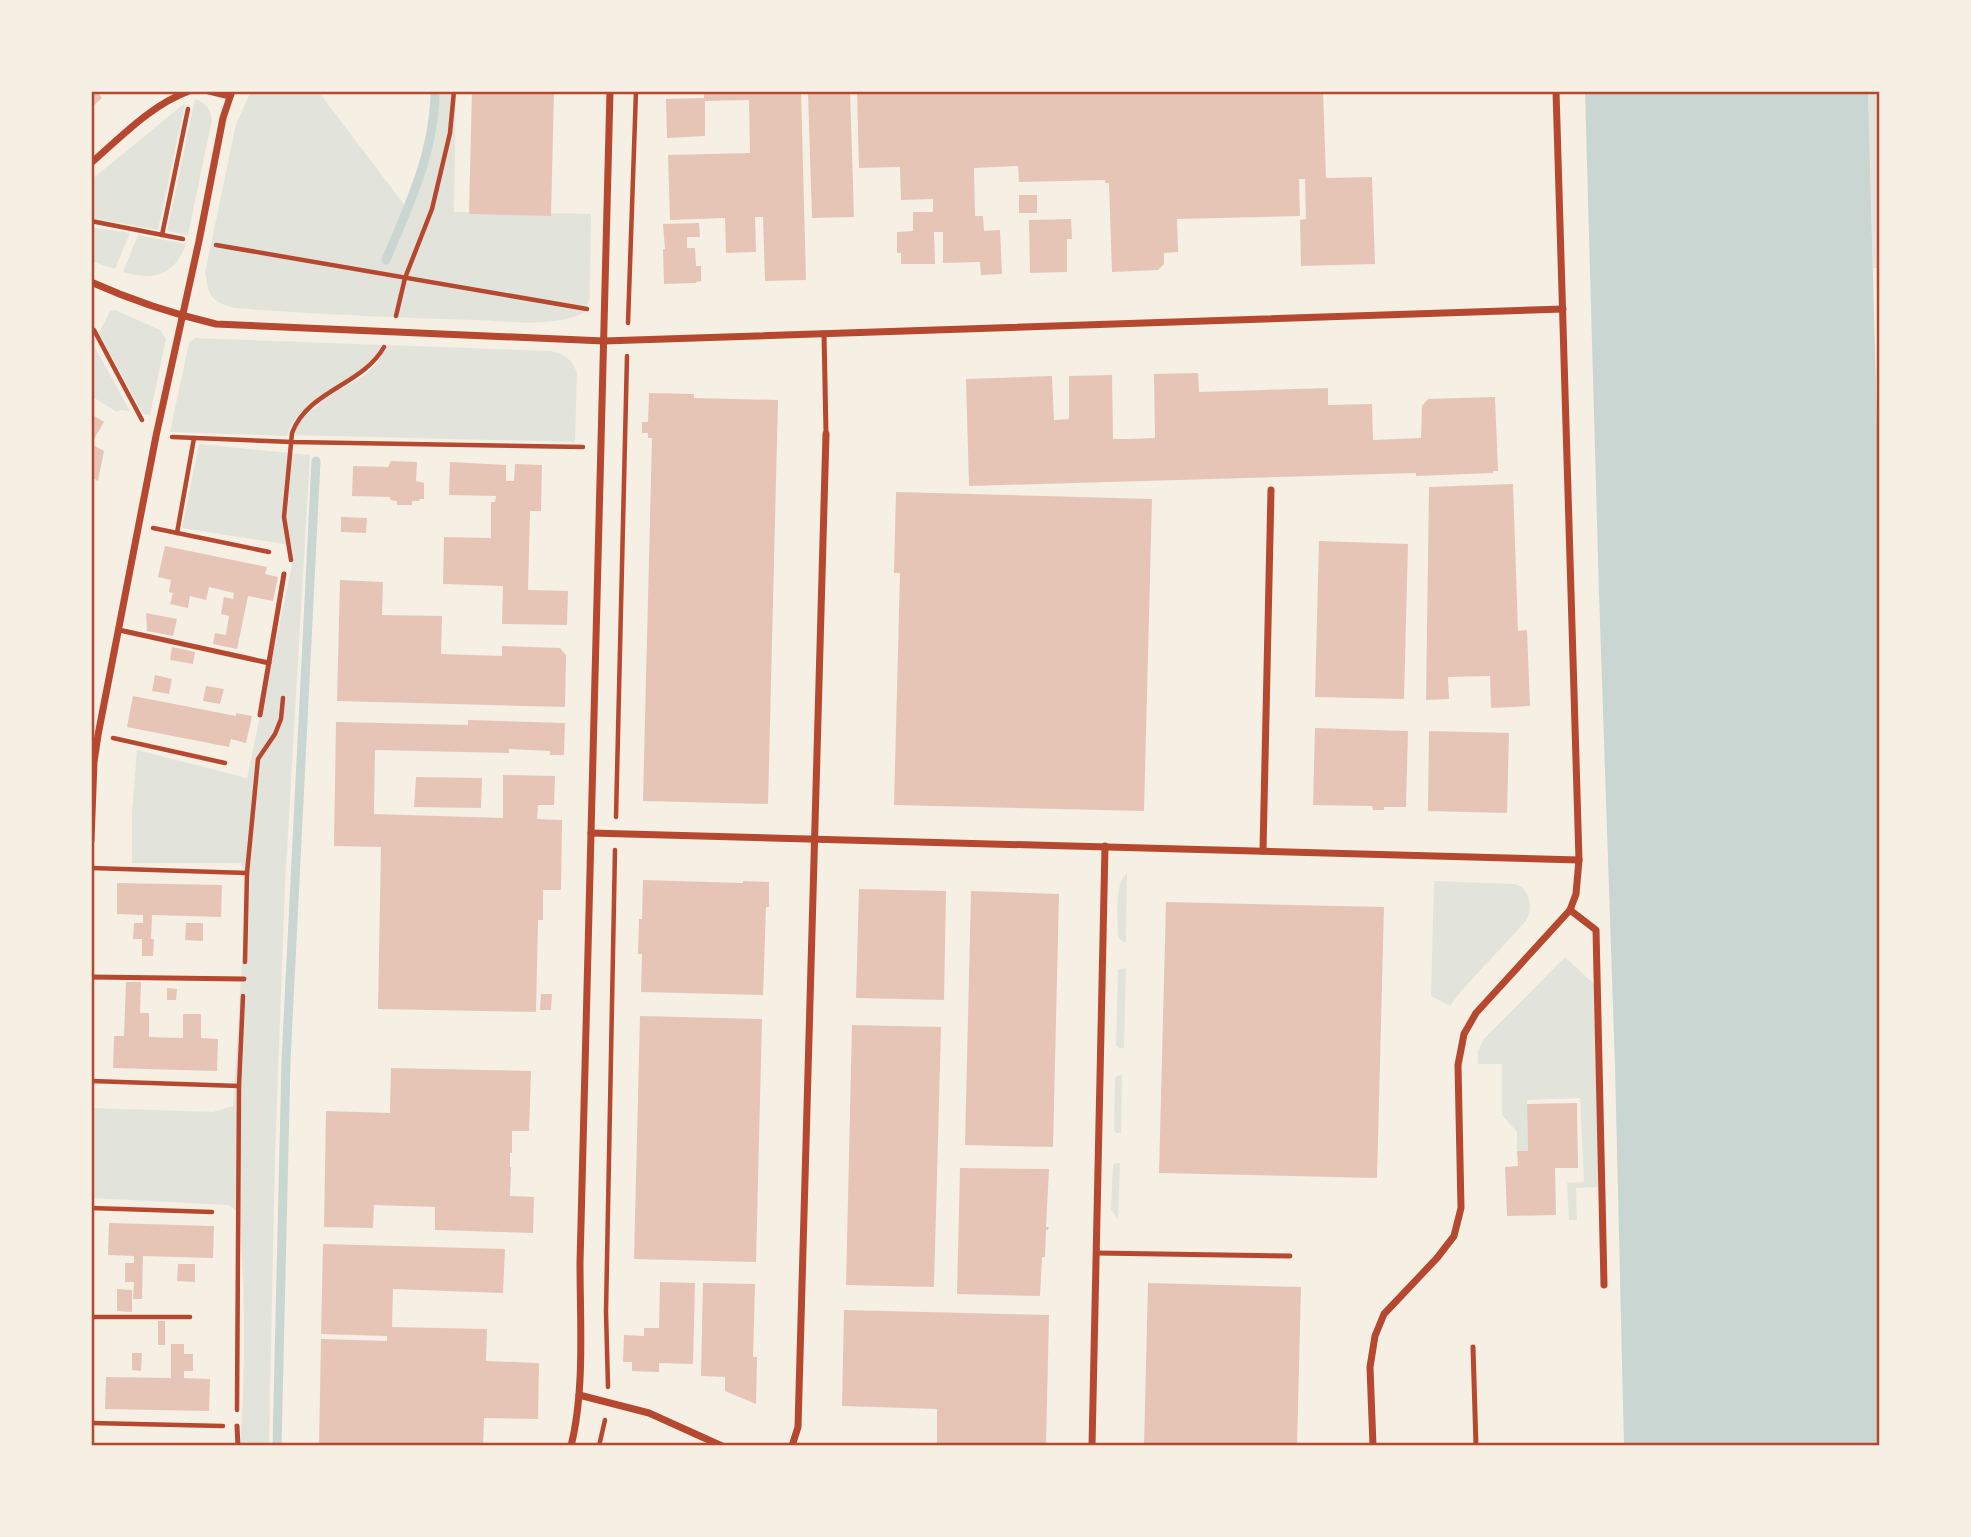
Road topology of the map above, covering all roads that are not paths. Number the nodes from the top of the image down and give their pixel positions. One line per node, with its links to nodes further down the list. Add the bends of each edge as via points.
1 (189, 91): 6 (street, via 149,113)
2 (209, 91): 5 (street)
3 (610, 91): 11 (street)
4 (1556, 91): 8 (street)
5 (231, 94): 9 (street)
6 (91, 163)
7 (91, 282): 9 (street)
8 (1563, 309): 10 (street); 24 (street)
9 (182, 316): 11 (street, via 216,324); 15 (street)
10 (824, 333): 11 (street); 12 (lane)
11 (604, 341): 19 (street)
12 (826, 434): 21 (street)
13 (1271, 489): 23 (street)
14 (284, 574): 16 (lane)
15 (119, 630): 16 (lane); 18 (street)
16 (269, 663): 17 (lane)
17 (260, 715)
18 (92, 762): 20 (street)
19 (591, 833): 21 (street); 32 (street)
20 (91, 840)
21 (814, 840): 22 (street); 37 (street, via 798,1427)
22 (1105, 846): 23 (street); 28 (street)
23 (1263, 851): 24 (street)
24 (1579, 860): 25 (street)
25 (1570, 910): 30 (street, via 1596,930); 39 (street, via 1476,1013 1464,1034 1458,1065 1461,1208 1454,1236 1384,1314 1375,1336 1370,1367)
26 (91, 977): 27 (lane)
27 (244, 979)
28 (1096, 1253): 29 (lane); 38 (street)
29 (1290, 1256)
30 (1604, 1285)
31 (1473, 1347): 40 (lane)
32 (579, 1395): 35 (street); 36 (street, via 649,1413)
33 (237, 1426): 34 (lane)
34 (238, 1446)
35 (571, 1446)
36 (722, 1446)
37 (792, 1446)
38 (1092, 1446)
39 (1373, 1446)
40 (1476, 1446)

